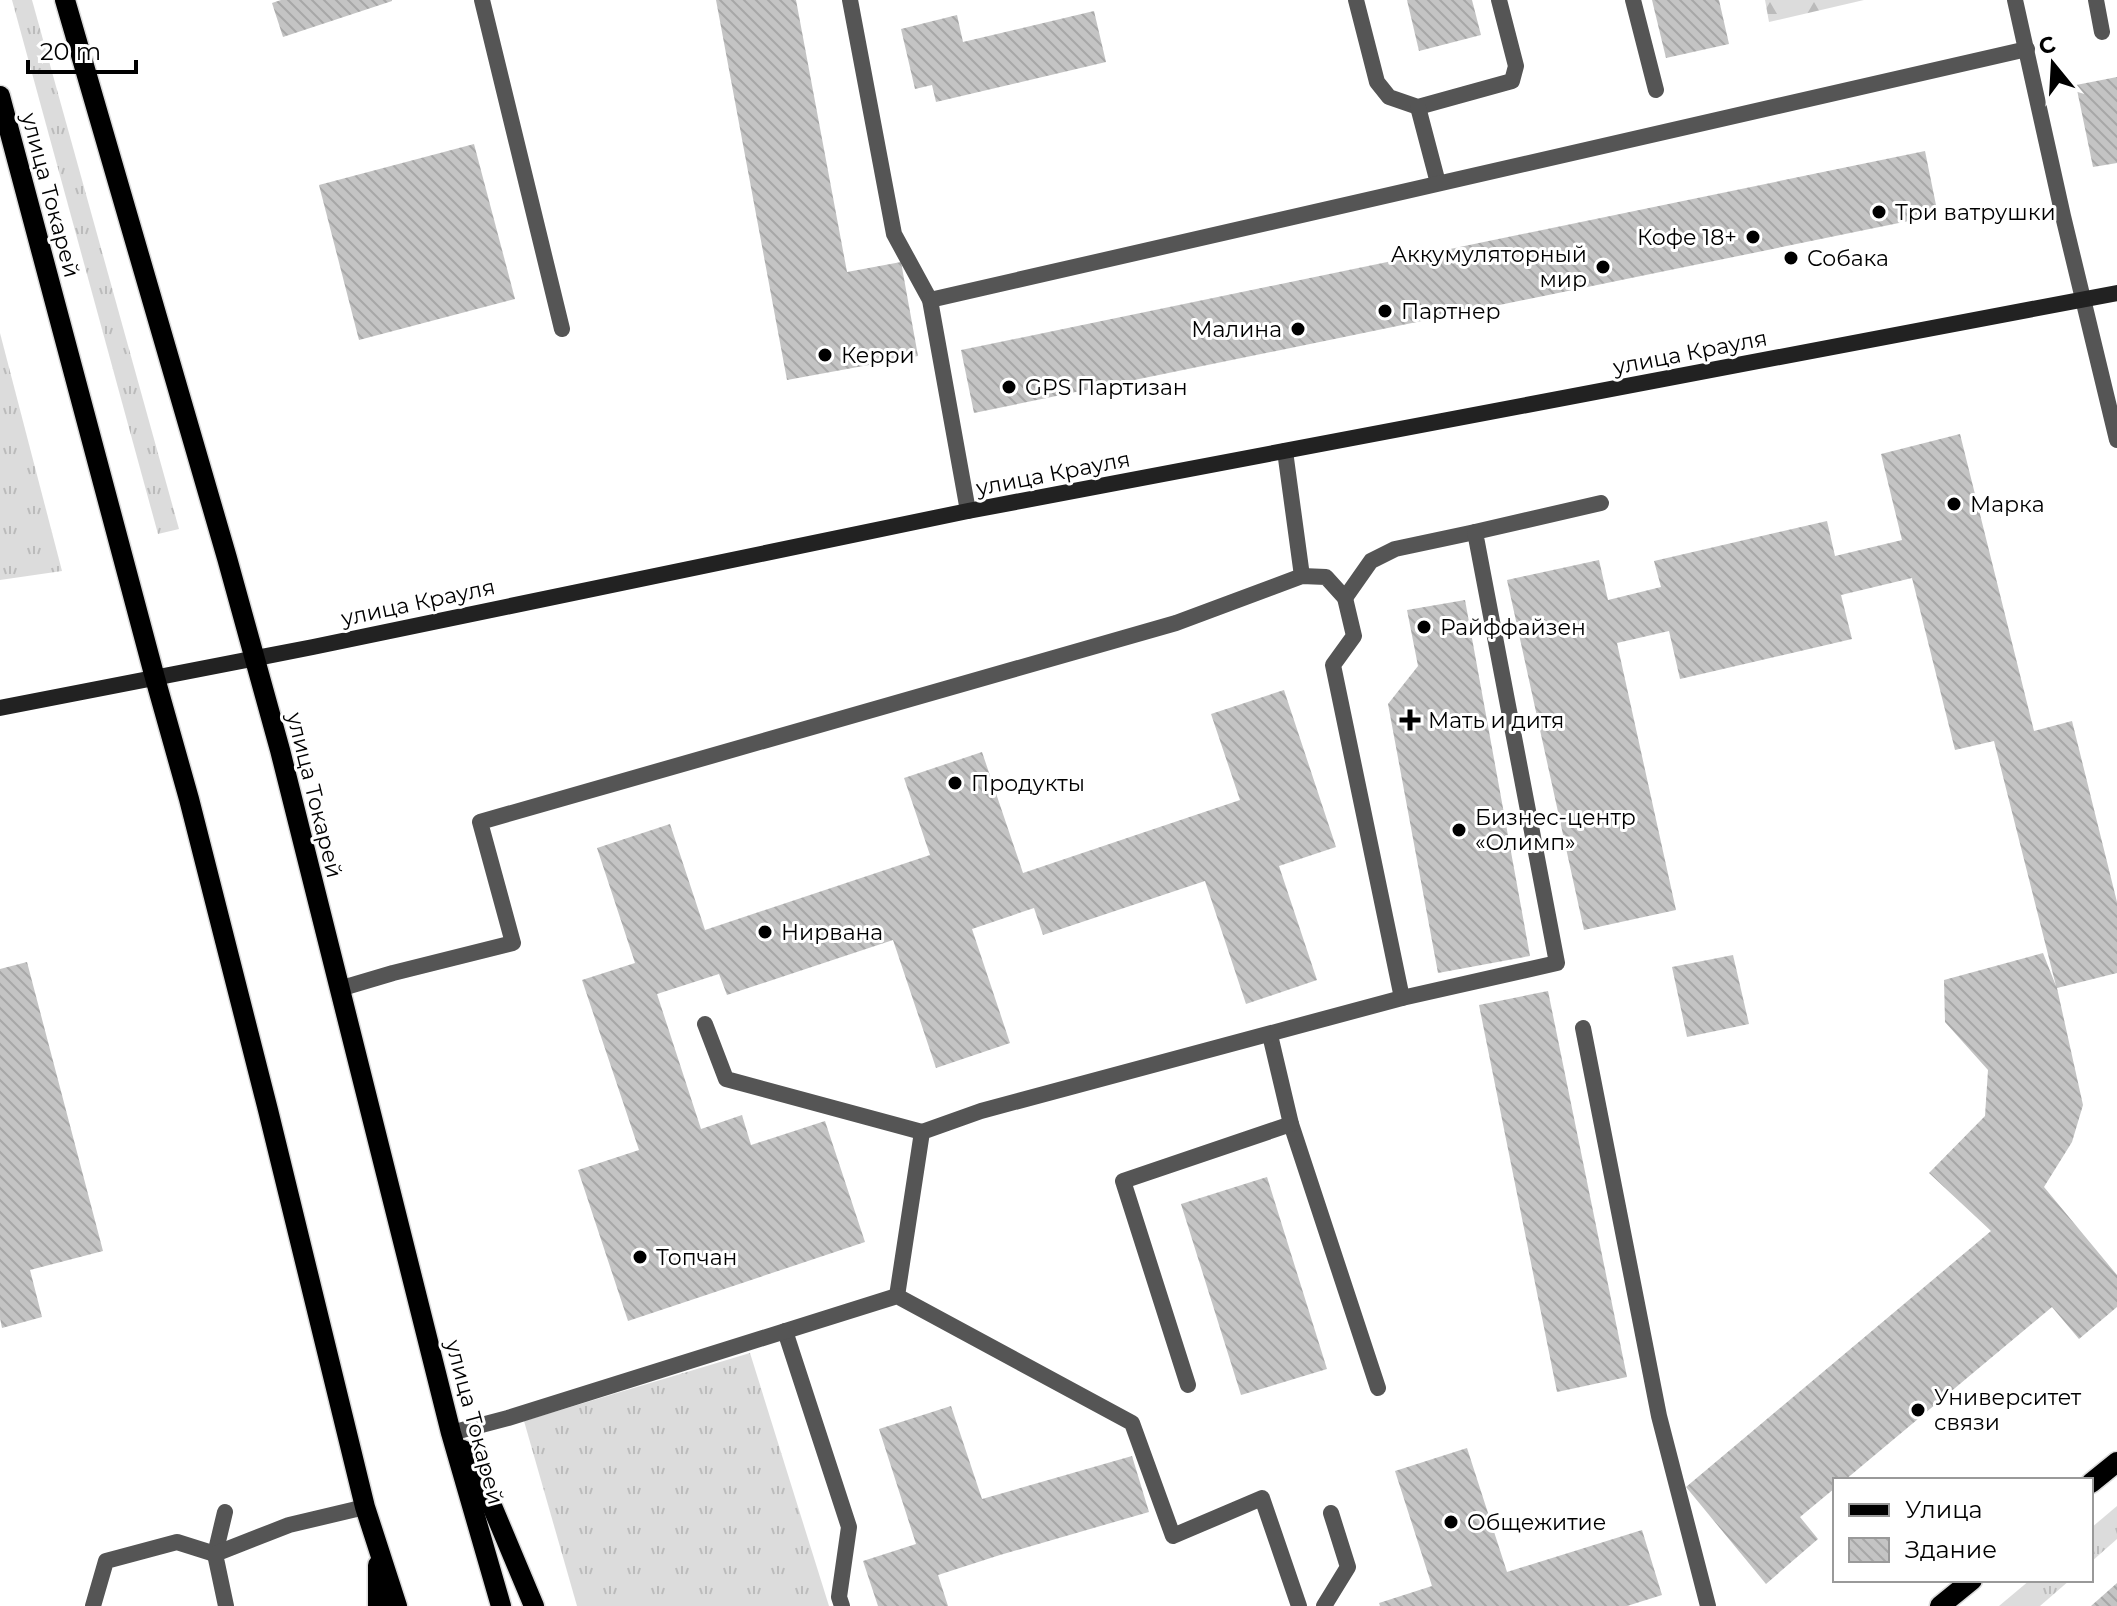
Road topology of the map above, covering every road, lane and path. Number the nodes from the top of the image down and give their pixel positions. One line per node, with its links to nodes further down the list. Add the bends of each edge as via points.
1 (65, 0): 26 (main road, улица Токарей)
2 (482, 0): 18 (street)
3 (850, 0): 17 (street, via 894,234)
4 (1356, 0): 13 (street, via 1377,82 1389,97)
5 (1499, 0): 13 (street, via 1516,66 1512,81)
6 (1633, 0): 11 (street)
7 (2015, 0): 10 (street)
8 (2096, 0): 9 (street)
9 (2102, 32)
10 (2027, 49): 14 (street); 16 (street)
11 (1656, 90)
12 (0, 96): 27 (main road, улица Токарей)
13 (1418, 107): 14 (street)
14 (1438, 183): 17 (street)
15 (2117, 293): 16 (main road, улица Крауля)
16 (2084, 299): 19 (street); 20 (main road, улица Крауля)
17 (930, 300): 22 (street)
18 (562, 329)
19 (2117, 440)
20 (1285, 451): 22 (main road, улица Крауля); 24 (street)
21 (1601, 503): 23 (street)
22 (968, 511): 26 (main road, улица Крауля)
23 (1475, 532): 25 (street, via 1395,549 1371,561); 30 (street, via 1557,963)
24 (1302, 576): 25 (street, via 1326,577); 29 (street, via 1176,623 480,822 513,943)
25 (1345, 598): 30 (street, via 1354,636 1333,665)
26 (254, 658): 27 (main road, улица Крауля); 29 (main road, улица Токарей)
27 (155, 678): 28 (main road, улица Крауля); 43 (main road, улица Токарей)
28 (0, 708)
29 (339, 989): 40 (main road, улица Токарей)
30 (1402, 998): 33 (street)
31 (705, 1024): 35 (street, via 726,1079)
32 (1583, 1028): 58 (street, via 1659,1416)
33 (1270, 1035): 34 (street); 35 (street, via 981,1111)
34 (1291, 1124): 38 (street, via 1123,1181); 39 (street)
35 (922, 1132): 36 (street)
36 (897, 1296): 37 (street); 56 (street, via 1132,1423 1173,1536 1262,1498)
37 (785, 1331): 40 (street); 55 (street, via 849,1527)
38 (1188, 1385)
39 (1378, 1388)
40 (451, 1433): 53 (main road, улица Токарей); 54 (main road, via 479,1475)
41 (2117, 1462): 42 (main road)
42 (2093, 1481)
43 (365, 1507): 46 (main road, улица Токарей); 47 (street, via 289,1525)
44 (225, 1512): 47 (street)
45 (1331, 1513): 57 (street, via 1348,1567)
46 (378, 1549): 51 (main road); 52 (main road, улица Токарей)
47 (215, 1554): 49 (street, via 177,1542 106,1561); 50 (street)
48 (1970, 1582): 59 (main road)
49 (93, 1606)
50 (226, 1606)
51 (378, 1606)
52 (397, 1606)
53 (501, 1606)
54 (534, 1606)
55 (842, 1606)
56 (1299, 1606)
57 (1324, 1606)
58 (1708, 1606)
59 (1940, 1606)

